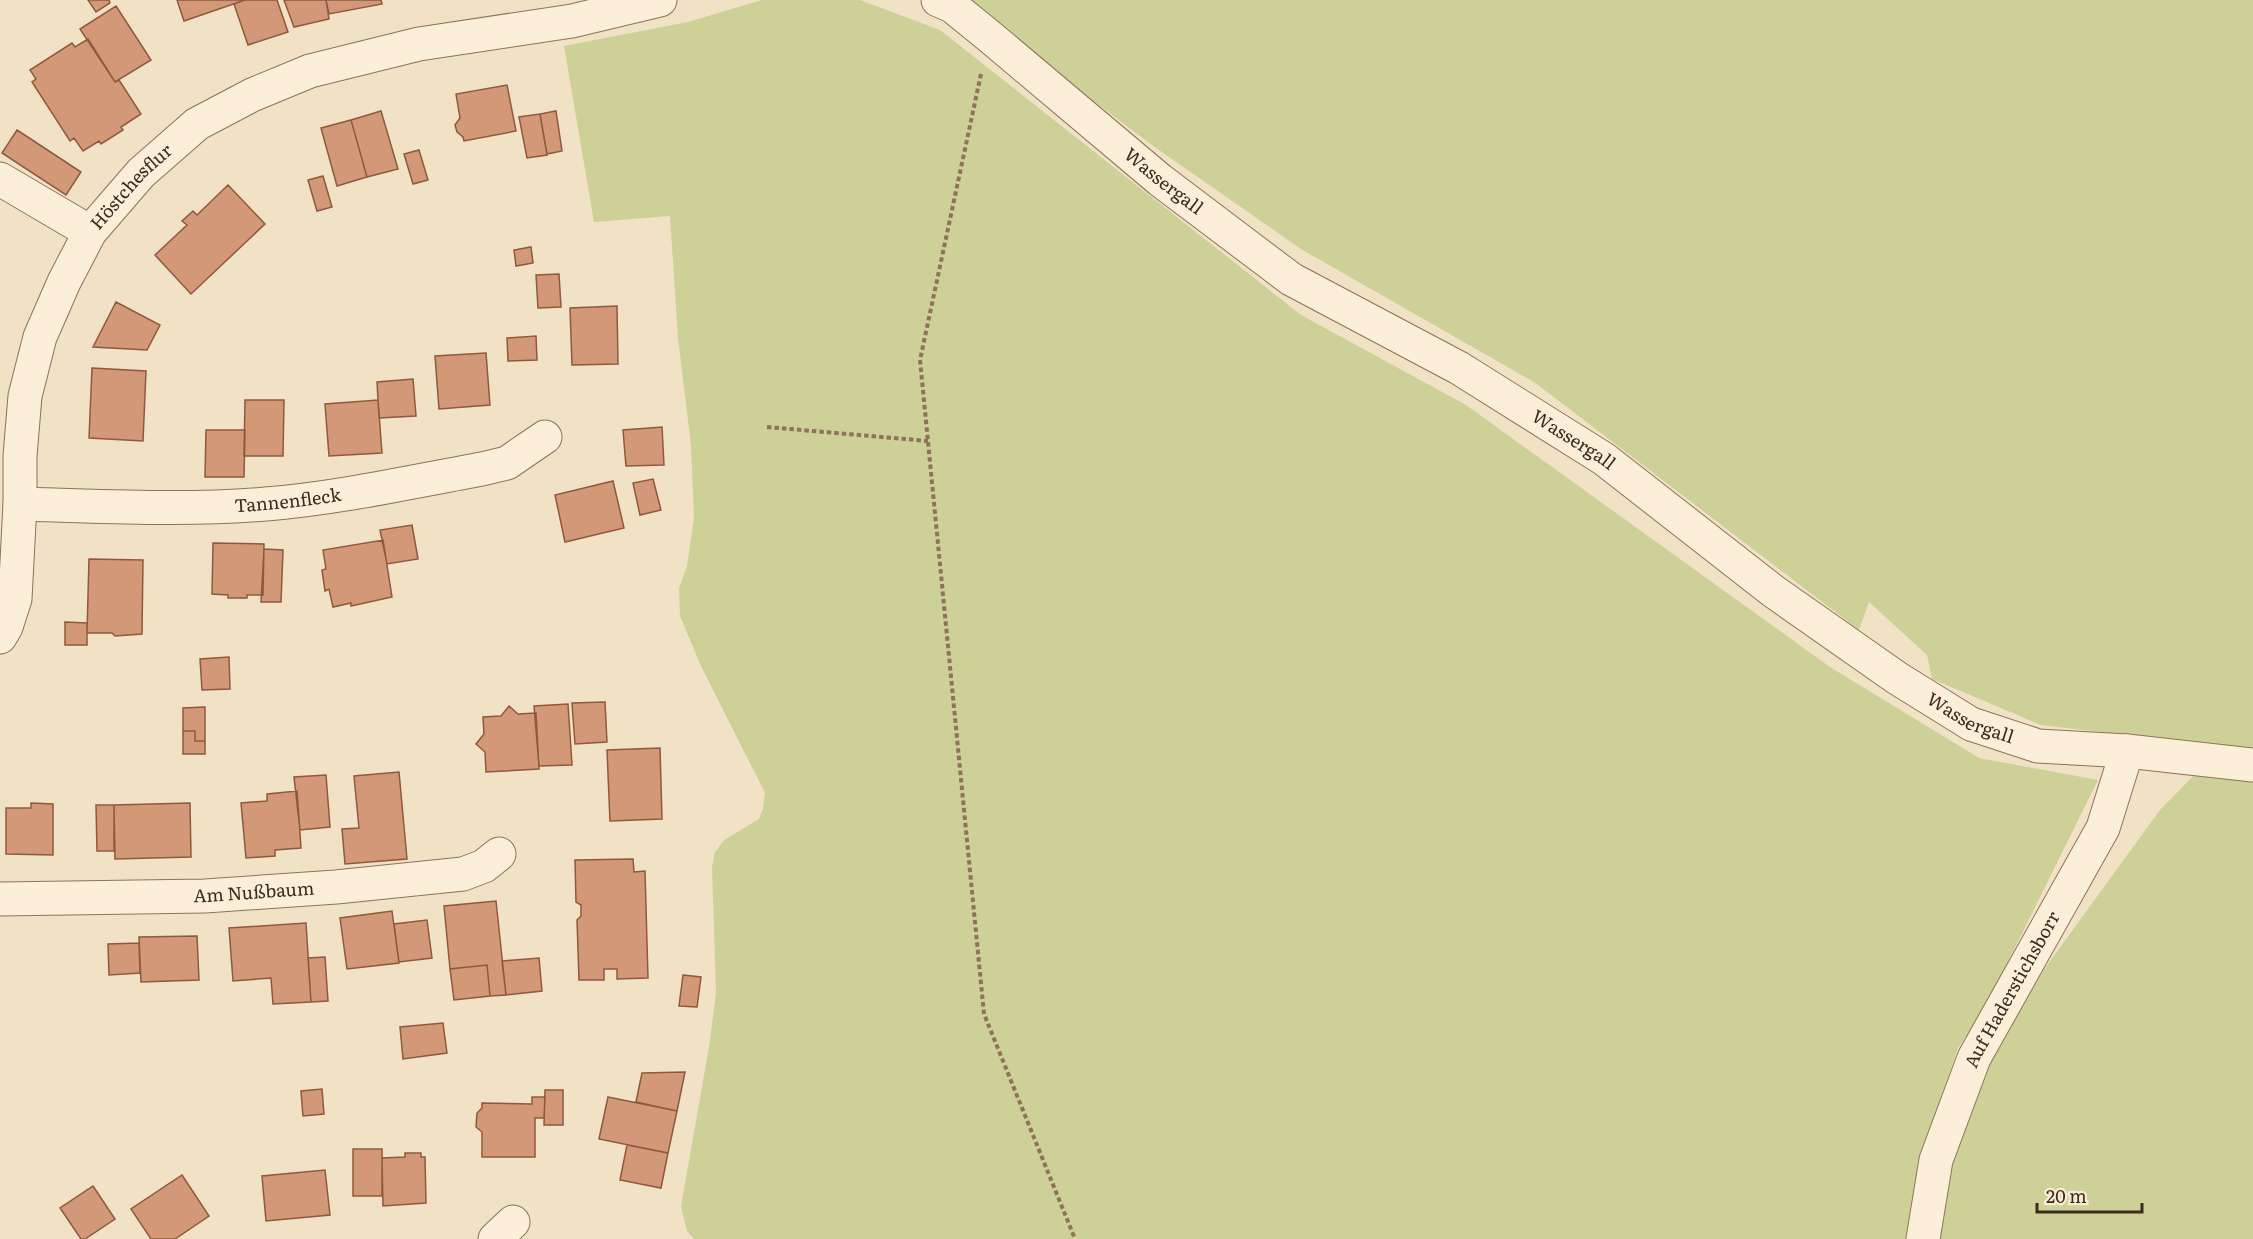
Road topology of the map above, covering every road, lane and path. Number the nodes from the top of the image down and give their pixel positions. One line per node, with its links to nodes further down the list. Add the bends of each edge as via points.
1 (660, 0): 5 (street, Höstchesflur, via 572,21 419,44 310,71 252,95 198,124 141,173)
2 (938, 0): 3 (street, Wassergall, via 952,6)
3 (989, 36): 8 (path, via 920,360); 11 (street, Wassergall, via 1160,180 1291,279 1459,368 1604,459 1773,591 1971,724 2038,746)
4 (0, 179): 5 (street)
5 (90, 232): 9 (street, Höstchesflur, via 64,282 38,347 25,396)
6 (767, 427): 8 (path)
7 (545, 437): 9 (street, Tannenfleck, via 507,463 299,500 194,507)
8 (928, 441): 15 (path, via 984,1014)
9 (20, 504): 10 (street, Höstchesflur, via 15,599)
10 (0, 637)
11 (2127, 751): 12 (street, Wassergall); 16 (street, Auf Haderstichsborr, via 2103,828 1974,1058 1936,1160)
12 (2253, 765)
13 (499, 854): 14 (street, Am Nußbaum, via 484,866 463,874 336,886 205,896)
14 (0, 899)
15 (1075, 1239)
16 (1923, 1239)

